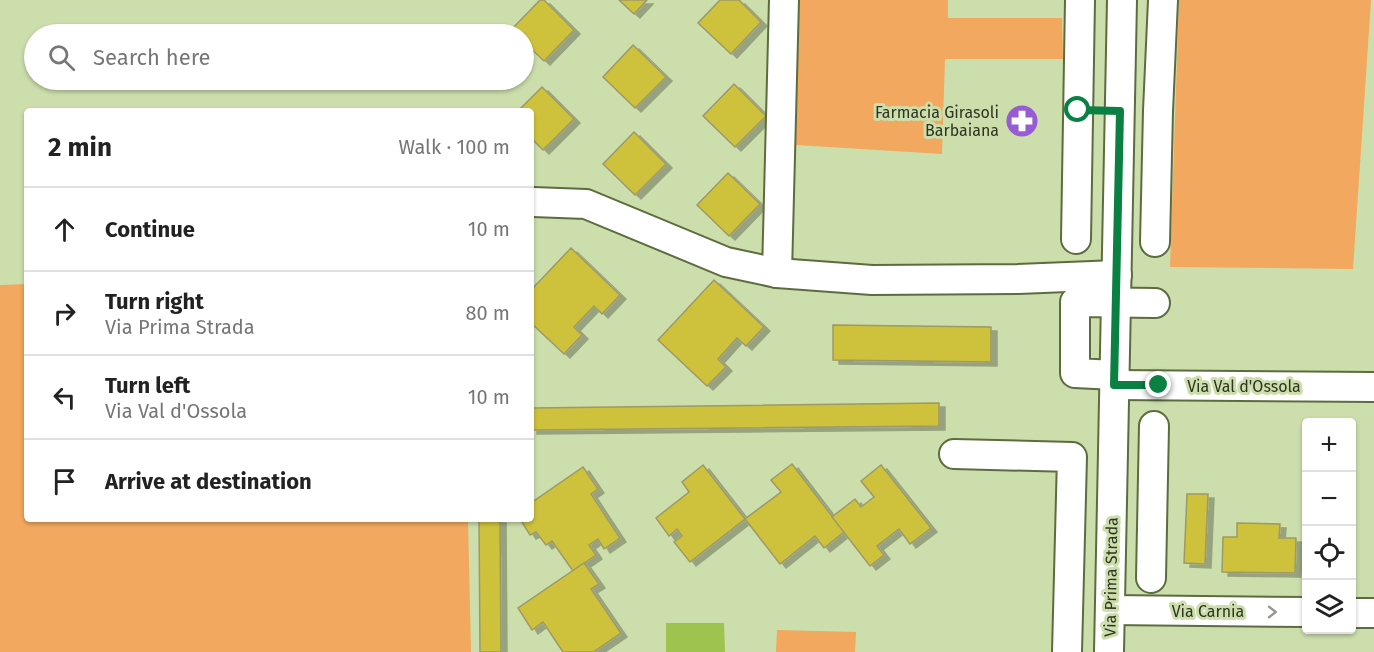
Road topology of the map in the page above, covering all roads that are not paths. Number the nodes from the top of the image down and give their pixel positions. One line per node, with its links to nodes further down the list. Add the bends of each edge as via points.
1 (784, 0): 11 (street)
2 (1080, 0): 5 (street)
3 (1122, 0): 6 (street, Via Prima Strada)
4 (1163, 0): 7 (street)
5 (1078, 110): 6 (street); 9 (street)
6 (1120, 111): 7 (street); 12 (street, Via Prima Strada)
7 (1158, 111): 10 (street)
8 (534, 202): 11 (street, via 586,204 726,262)
9 (1076, 239)
10 (1155, 242)
11 (777, 273): 12 (street, via 872,280 1018,279)
12 (1117, 288): 13 (street); 14 (street, Via Prima Strada); 14 (street, Via Val d'Ossola, via 1076,302 1075,373)
13 (1155, 303)
14 (1115, 380): 15 (street, Via Val d'Ossola); 18 (street, Via Prima Strada)
15 (1374, 387)
16 (1154, 426): 19 (street)
17 (954, 454): 25 (street, via 1072,457)
18 (1112, 503): 19 (street, Via Prima Strada); 21 (street, Via Prima Strada)
19 (1152, 504): 20 (street)
20 (1151, 578)
21 (1110, 610): 22 (street, Via Carnia, one-way to 22); 26 (street, Via Prima Strada)
22 (1302, 612)
23 (1356, 613): 24 (street)
24 (1374, 613)
25 (1067, 652)
26 (1109, 652)

